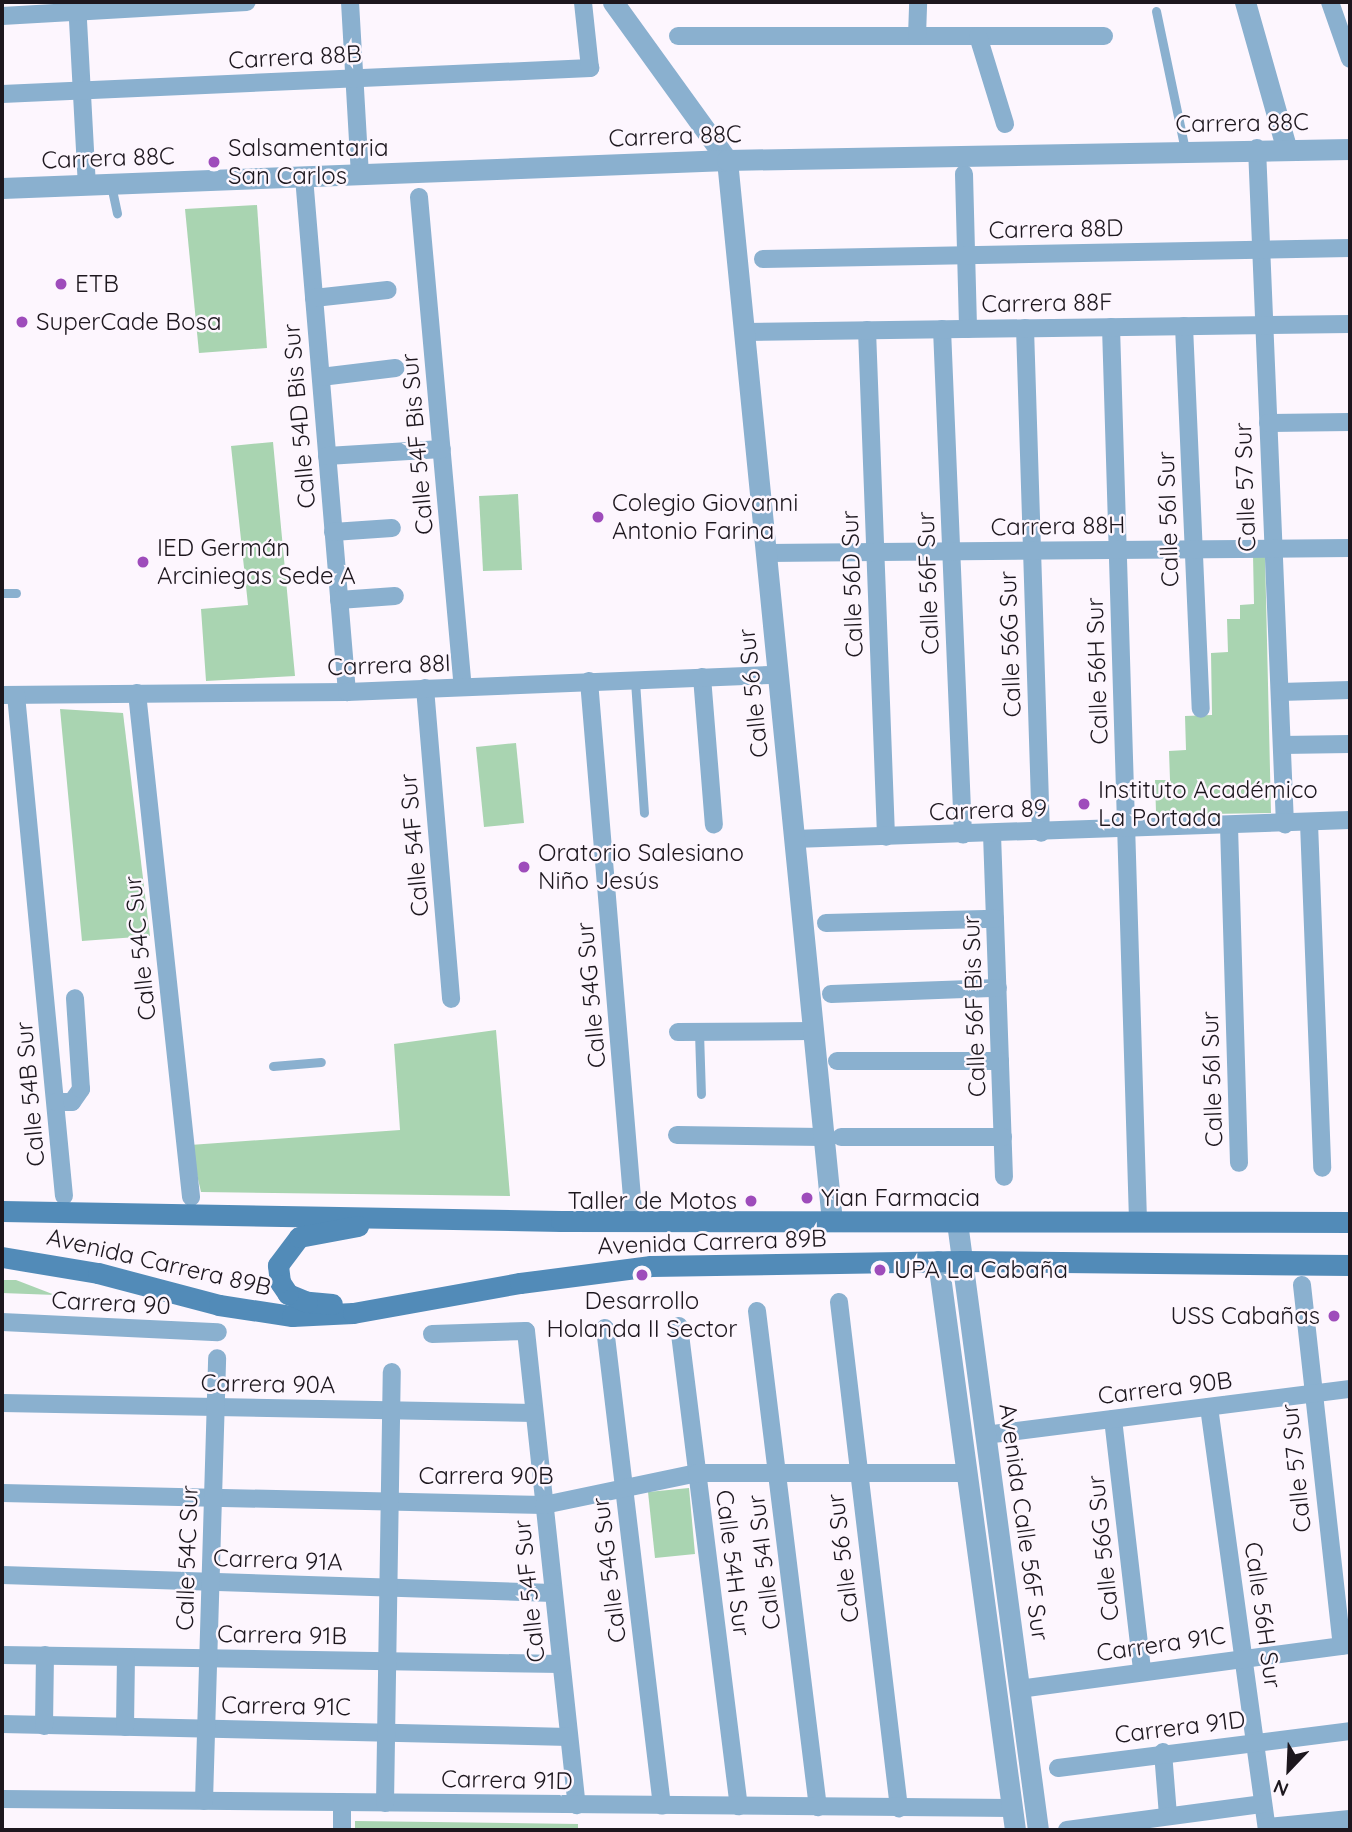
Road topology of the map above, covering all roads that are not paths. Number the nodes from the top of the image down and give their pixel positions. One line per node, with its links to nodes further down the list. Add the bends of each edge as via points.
1 (247, 2): 8 (street)
2 (349, 2): 16 (street)
3 (583, 2): 16 (street, Carrera 88B, via 590,68)
4 (613, 2): 24 (street)
5 (918, 2): 12 (street)
6 (1245, 2): 20 (street)
7 (1330, 2): 15 (street)
8 (78, 7): 10 (street); 17 (street)
9 (1156, 11): 22 (lane)
10 (2, 16)
11 (678, 36): 12 (street)
12 (917, 36): 13 (street)
13 (978, 36): 14 (street); 19 (street)
14 (1104, 36)
15 (1350, 58)
16 (354, 79): 17 (street, Carrera 88B); 26 (street)
17 (82, 91): 18 (street, Carrera 88B); 29 (street)
18 (2, 94)
19 (1005, 124)
20 (1286, 147): 21 (street, Carrera 88C); 23 (street, Carrera 88C)
21 (1257, 148): 22 (street, Carrera 88C); 34 (street, Calle 57 Sur)
22 (1185, 149): 24 (street, Carrera 88C)
23 (1350, 149)
24 (727, 160): 26 (street, Carrera 88C); 47 (street, Calle 56 Sur)
25 (964, 174): 35 (street)
26 (360, 175): 27 (street, Carrera 88C)
27 (304, 177): 28 (street, Carrera 88C); 38 (street, Calle 54D Bis Sur)
28 (111, 185): 29 (street, Carrera 88C); 32 (lane)
29 (86, 186): 30 (street, Carrera 88C)
30 (2, 188)
31 (419, 197): 52 (street, Calle 54F Bis Sur)
32 (117, 213)
33 (1350, 248): 34 (street, Carrera 88D)
34 (1261, 249): 35 (street, Carrera 88D); 40 (street, Calle 57 Sur)
35 (966, 255): 36 (street, Carrera 88D); 45 (street)
36 (763, 259)
37 (388, 290): 38 (street)
38 (314, 298): 49 (street, Calle 54D Bis Sur)
39 (1350, 324): 40 (street, Carrera 88F)
40 (1264, 325): 41 (street, Carrera 88F); 51 (street, Calle 57 Sur)
41 (1184, 326): 42 (street, Carrera 88F); 57 (street, Calle 56I Sur)
42 (1111, 327): 43 (street, Carrera 88F); 60 (street, Calle 56H Sur)
43 (1025, 328): 45 (street, Carrera 88F); 59 (street, Calle 56G Sur)
44 (942, 329): 45 (street, Carrera 88F); 46 (street, Carrera 88F); 61 (street, Calle 56F Sur)
45 (968, 329)
46 (867, 330): 47 (street, Carrera 88F); 62 (street, Calle 56D Sur)
47 (744, 332): 63 (street, Calle 56 Sur)
48 (395, 368): 49 (street)
49 (321, 377): 53 (street, Calle 54D Bis Sur)
50 (1350, 422): 51 (street)
51 (1268, 423): 56 (street, Calle 57 Sur)
52 (442, 449): 53 (street); 72 (street, Calle 54F Bis Sur)
53 (327, 456): 55 (street, Calle 54D Bis Sur)
54 (392, 528): 55 (street)
55 (334, 531): 67 (street, Calle 54D Bis Sur)
56 (1273, 547): 57 (street, Carrera 88H); 58 (street, Carrera 88H); 76 (street, Calle 57 Sur)
57 (1194, 548): 60 (street, Carrera 88H); 79 (street, Calle 56I Sur)
58 (1350, 548)
59 (1032, 550): 60 (street, Carrera 88H); 61 (street, Carrera 88H); 89 (street, Calle 56G Sur)
60 (1118, 550): 88 (street, Calle 56H Sur)
61 (951, 551): 62 (street, Carrera 88H); 91 (street, Calle 56F Sur)
62 (875, 552): 63 (street, Carrera 88H); 92 (street, Calle 56D Sur)
63 (766, 553): 68 (street, Calle 56 Sur)
64 (2, 593): 65 (lane)
65 (16, 593)
66 (395, 596): 67 (street)
67 (339, 600): 75 (street, Calle 54D Bis Sur)
68 (778, 675): 69 (street, Carrera 88I); 93 (street, Calle 56 Sur)
69 (702, 677): 70 (street, Carrera 88I); 86 (street)
70 (635, 679): 71 (street, Carrera 88I); 82 (lane)
71 (589, 681): 72 (street, Carrera 88I); 119 (street, Calle 54G Sur)
72 (463, 686): 73 (street, Carrera 88I)
73 (425, 688): 75 (street, Carrera 88I); 99 (street, Calle 54F Sur)
74 (1350, 690): 76 (street)
75 (347, 692): 77 (street, Carrera 88I)
76 (1279, 692): 81 (street, Calle 57 Sur)
77 (137, 693): 78 (street, Carrera 88I); 116 (street, Calle 54C Sur)
78 (9, 695): 108 (street, Calle 54B Sur)
79 (1201, 709)
80 (1350, 744): 81 (street)
81 (1282, 745): 85 (street, Calle 57 Sur)
82 (644, 813)
83 (1350, 821): 84 (street, Carrera 89)
84 (1309, 823): 85 (street, Carrera 89); 113 (street)
85 (1285, 824): 87 (street, Carrera 89)
86 (714, 825)
87 (1229, 826): 88 (street, Carrera 89); 112 (street, Calle 56I Sur)
88 (1126, 831): 89 (street, Carrera 89); 122 (street, Calle 56H Sur)
89 (1041, 833): 90 (street, Carrera 89)
90 (992, 834): 91 (street, Carrera 89); 94 (street, Calle 56F Bis Sur)
91 (962, 835): 92 (street, Carrera 89)
92 (886, 837): 93 (street, Carrera 89)
93 (794, 839): 100 (street, Calle 56 Sur)
94 (995, 919): 95 (street); 96 (street, Calle 56F Bis Sur)
95 (826, 923)
96 (998, 988): 97 (street); 104 (street, Calle 56F Bis Sur)
97 (831, 993)
98 (75, 998): 108 (street, via 81,1088 72,1102)
99 (451, 999)
100 (813, 1031): 102 (street); 110 (street, Calle 56 Sur)
101 (678, 1032): 102 (street)
102 (699, 1032): 107 (lane)
103 (837, 1061): 104 (street)
104 (1000, 1061): 111 (street, Calle 56F Bis Sur)
105 (321, 1062): 106 (lane)
106 (273, 1066)
107 (701, 1094)
108 (56, 1101): 115 (street, Calle 54B Sur)
109 (677, 1135): 110 (street)
110 (832, 1137): 111 (street); 120 (street, Calle 56 Sur)
111 (1003, 1137): 114 (street, Calle 56F Bis Sur)
112 (1239, 1163)
113 (1322, 1168)
114 (1004, 1177)
115 (64, 1196)
116 (191, 1198)
117 (2, 1211): 118 (main road, Avenida Carrera 89B)
118 (426, 1217): 119 (main road, Avenida Carrera 89B); 129 (main road, via 311,1232 291,1243 281,1256 278,1273 284,1289 307,1302)
119 (634, 1221): 120 (main road, Avenida Carrera 89B)
120 (832, 1221): 121 (main road, Avenida Carrera 89B)
121 (957, 1222): 122 (main road, Avenida Carrera 89B); 126 (street, Avenida Calle 56F Sur)
122 (1138, 1222): 123 (main road, Avenida Carrera 89B)
123 (1350, 1222)
124 (2, 1257): 129 (main road, Avenida Carrera 89B, via 98,1273 271,1315 334,1315)
125 (939, 1261): 126 (main road, Avenida Carrera 89B); 129 (main road, Avenida Carrera 89B, via 650,1266); 148 (street, Avenida Calle 56F Sur)
126 (962, 1261): 127 (main road, Avenida Carrera 89B); 147 (street, Avenida Calle 56F Sur)
127 (1350, 1265)
128 (1302, 1285): 140 (street, Calle 57 Sur)
129 (425, 1300)
130 (839, 1302): 151 (street, Calle 56 Sur)
131 (757, 1311): 150 (street, Calle 54I Sur)
132 (2, 1322): 135 (street, Carrera 90)
133 (679, 1326): 149 (street, Calle 54H Sur)
134 (606, 1328): 152 (street, Calle 54G Sur)
135 (218, 1332)
136 (432, 1334): 145 (street, Calle 54F Sur, via 526,1331)
137 (217, 1358): 142 (street, Calle 54C Sur)
138 (392, 1372): 144 (street)
139 (1350, 1388): 140 (street, Carrera 90B)
140 (1314, 1393): 143 (street, Carrera 90B); 161 (street, Calle 57 Sur)
141 (2, 1403): 142 (street, Carrera 90A)
142 (215, 1407): 144 (street, Carrera 90A); 154 (street, Calle 54C Sur)
143 (1209, 1407): 146 (street, Carrera 90B); 166 (street, Calle 56H Sur)
144 (391, 1410): 145 (street, Carrera 90A); 155 (street)
145 (534, 1413): 156 (street, Calle 54F Sur)
146 (1113, 1419): 147 (street, Carrera 90B); 169 (street, Calle 56G Sur)
147 (985, 1435): 170 (street, Avenida Calle 56F Sur)
148 (967, 1472): 151 (street, Carrera 90B); 191 (street, Avenida Calle 56F Sur)
149 (697, 1473): 150 (street, Carrera 90B); 152 (street, Carrera 90B); 188 (street, Calle 54H Sur)
150 (777, 1473): 151 (street, Carrera 90B); 189 (street, Calle 54I Sur)
151 (860, 1473): 190 (street, Calle 56 Sur)
152 (624, 1488): 156 (street, Carrera 90B); 187 (street, Calle 54G Sur)
153 (2, 1493): 154 (street, Carrera 90B)
154 (213, 1497): 155 (street, Carrera 90B); 158 (street, Calle 54C Sur)
155 (390, 1499): 156 (street, Carrera 90B); 159 (street)
156 (544, 1505): 160 (street, Calle 54F Sur)
157 (2, 1575): 158 (street, Carrera 91A)
158 (210, 1582): 159 (street, Carrera 91A); 165 (street, Calle 54C Sur)
159 (388, 1588): 160 (street, Carrera 91A); 167 (street)
160 (553, 1593): 168 (street, Calle 54F Sur)
161 (1346, 1645): 166 (street, Carrera 91C)
162 (2, 1655): 163 (street, Carrera 91B)
163 (45, 1655): 164 (street, Carrera 91B); 172 (street)
164 (126, 1657): 165 (street, Carrera 91B); 173 (street)
165 (208, 1658): 167 (street, Carrera 91B); 174 (street, Calle 54C Sur)
166 (1245, 1658): 169 (street, Carrera 91C); 178 (street, Calle 56H Sur)
167 (387, 1661): 168 (street, Carrera 91B); 176 (street)
168 (561, 1664): 177 (street, Calle 54F Sur)
169 (1142, 1671): 170 (street, Carrera 91C)
170 (1019, 1689): 197 (street, Avenida Calle 56F Sur)
171 (2, 1724): 172 (street, Carrera 91C)
172 (44, 1726): 173 (street, Carrera 91C)
173 (125, 1727): 174 (street, Carrera 91C)
174 (206, 1729): 176 (street, Carrera 91C); 182 (street, Calle 54C Sur)
175 (1350, 1731): 178 (street, Carrera 91D)
176 (386, 1733): 177 (street, Carrera 91C); 184 (street)
177 (569, 1737): 186 (street, Calle 54F Sur)
178 (1255, 1742): 179 (street, Carrera 91D); 185 (street, Calle 56H Sur)
179 (1163, 1752): 180 (street, Carrera 91D); 192 (street)
180 (1058, 1768)
181 (2, 1799): 182 (street, Carrera 91D)
182 (204, 1801): 183 (street, Carrera 91D)
183 (342, 1802): 184 (street, Carrera 91D); 195 (street)
184 (385, 1803): 186 (street, Carrera 91D)
185 (1261, 1804): 192 (street); 194 (street, Calle 56H Sur)
186 (577, 1805): 187 (street, Carrera 91D)
187 (662, 1805): 188 (street, Carrera 91D)
188 (739, 1806): 189 (street, Carrera 91D)
189 (818, 1807): 190 (street, Carrera 91D)
190 (899, 1808): 191 (street, Carrera 91D)
191 (1012, 1808): 196 (street, Avenida Calle 56F Sur)
192 (1168, 1815): 198 (street)
193 (1350, 1819): 194 (street)
194 (1267, 1828)
195 (342, 1830)
196 (1015, 1830)
197 (1038, 1830)
198 (1067, 1830)

